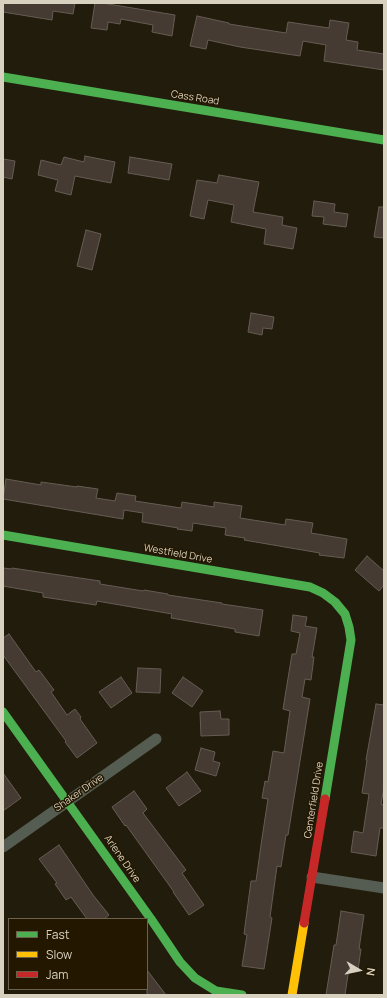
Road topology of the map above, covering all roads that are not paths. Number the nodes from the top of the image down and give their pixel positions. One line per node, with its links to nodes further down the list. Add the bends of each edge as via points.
1 (3, 77): 2 (street, Cass Road)
2 (384, 140)
3 (3, 535): 4 (street, Westfield Drive, via 310,587 323,593)
4 (342, 610): 9 (street, Centerfield Drive, via 351,640)
5 (3, 712): 7 (street, Arlene Drive)
6 (156, 739): 7 (street, Shaker Drive)
7 (68, 801): 8 (street, Shaker Drive); 11 (street, Arlene Drive, via 180,962 195,978 216,991)
8 (3, 847)
9 (312, 877): 10 (street); 12 (street, Centerfield Drive)
10 (384, 888)
11 (242, 995)
12 (292, 995)

